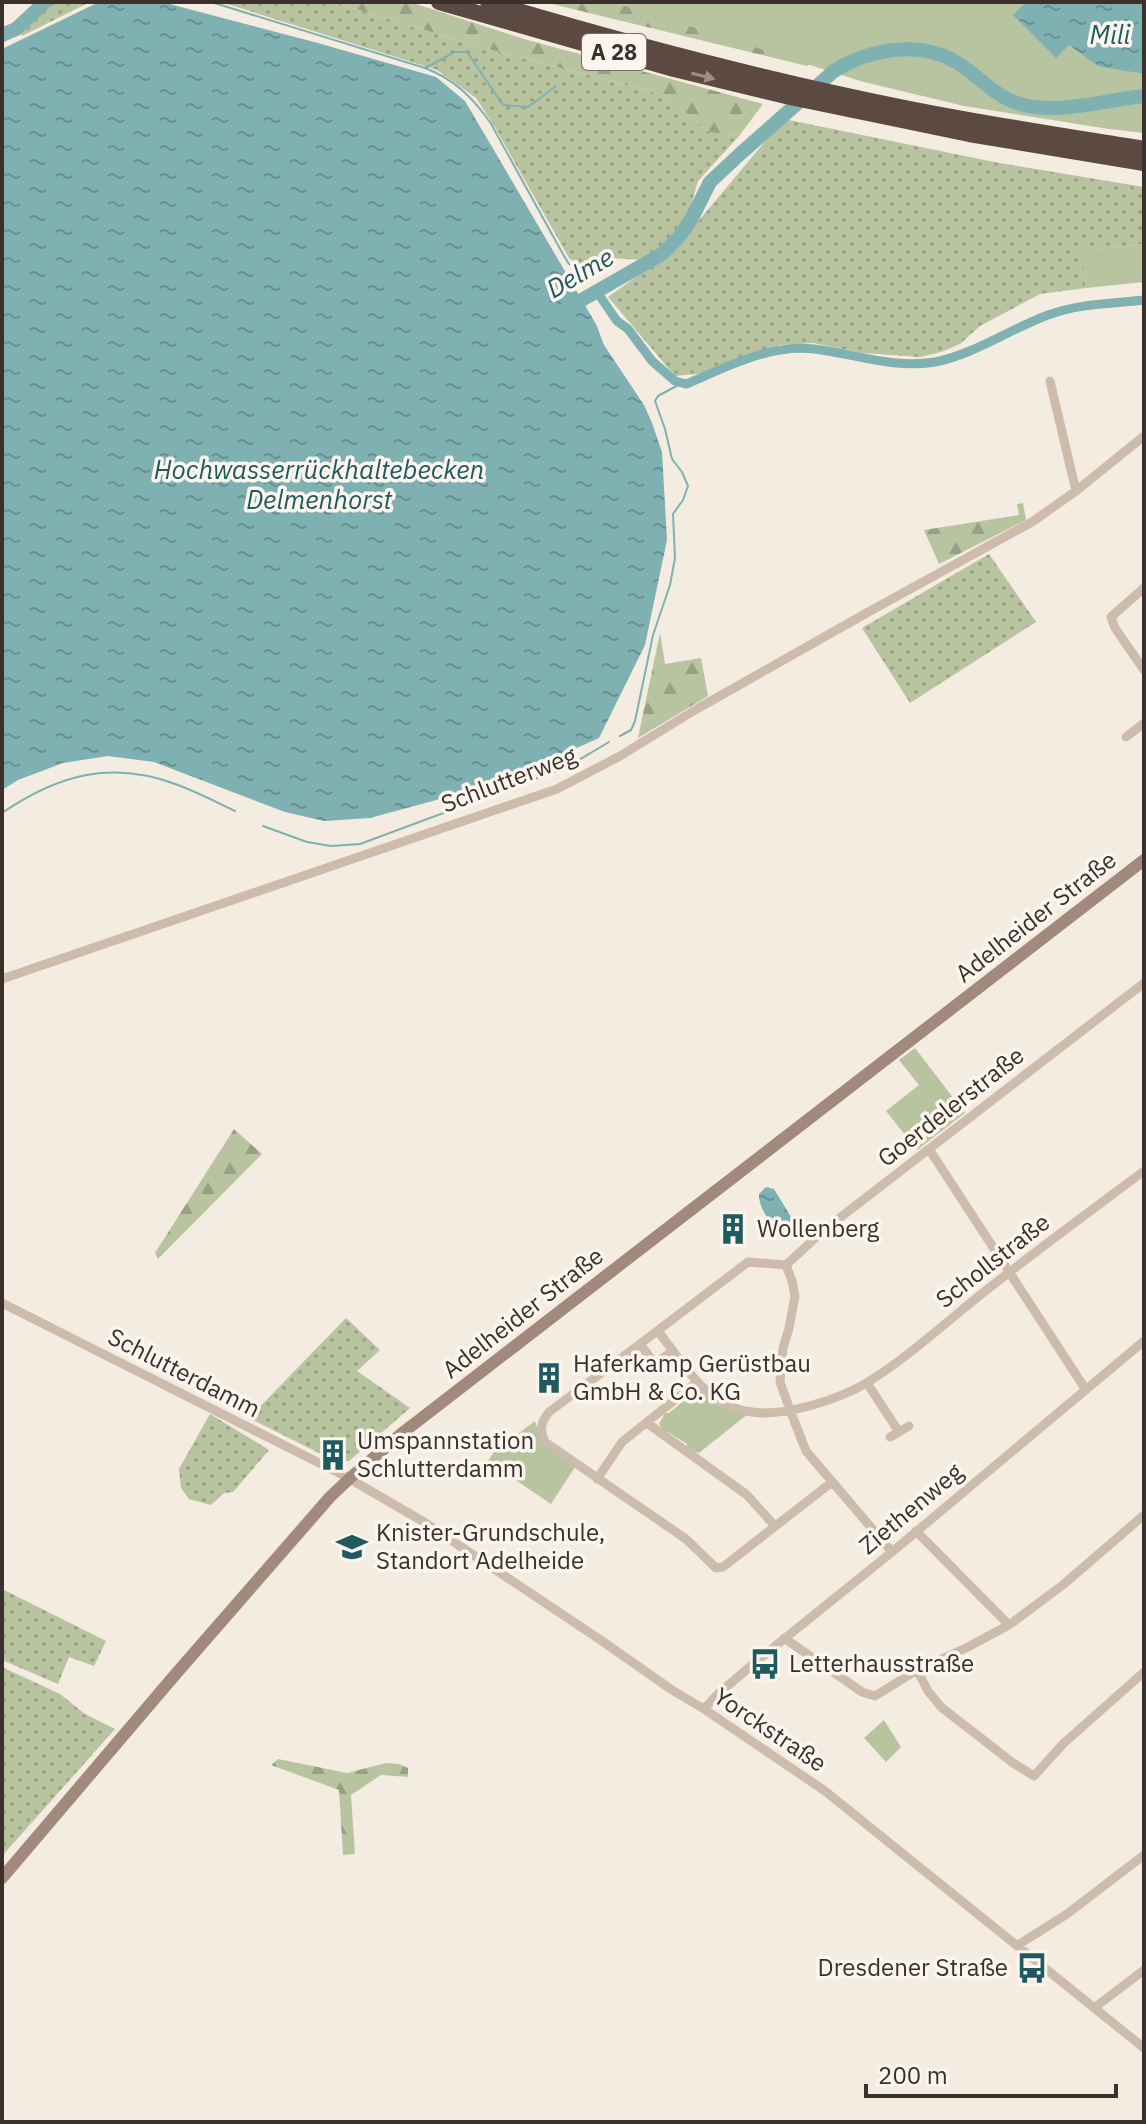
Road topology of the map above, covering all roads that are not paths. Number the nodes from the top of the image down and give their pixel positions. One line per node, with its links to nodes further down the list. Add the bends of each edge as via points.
1 (439, 2): 3 (highway, A 28, one-way to 3, via 674,69)
2 (488, 2): 3 (highway, A 28)
3 (796, 91): 4 (highway, A 28)
4 (817, 96): 5 (highway, A 28); 6 (highway, A 28, via 969,134)
5 (1144, 149)
6 (1144, 163)
7 (1050, 381): 9 (street)
8 (1144, 436): 9 (street, Schlutterweg)
9 (1076, 491): 15 (street, Schlutterweg, via 1032,522 557,789)
10 (1144, 588): 11 (street, via 1111,617)
11 (1144, 670)
12 (1144, 723): 13 (street)
13 (1126, 737)
14 (1144, 860): 32 (main road, Adelheider Straße)
15 (2, 979)
16 (1144, 983): 17 (street, Goerdelerstraße)
17 (929, 1149): 19 (street, Goerdelerstraße); 20 (street)
18 (1144, 1171): 20 (street, Schollstraße)
19 (786, 1265): 22 (street, via 748,1262); 29 (street, via 795,1296 780,1382)
20 (1008, 1273): 27 (street, Schollstraße); 28 (street)
21 (2, 1303): 32 (street, Schlutterdamm)
22 (658, 1331): 24 (street); 25 (street)
23 (1144, 1341): 28 (street, Ziethenweg)
24 (640, 1344): 25 (street, via 655,1364); 33 (street, via 541,1423 545,1442)
25 (673, 1351): 26 (street)
26 (696, 1383): 29 (street, Schollstraße, via 730,1406 752,1412); 30 (street)
27 (867, 1383): 29 (street, Schollstraße); 31 (street, via 895,1435)
28 (1086, 1390): 37 (street, Ziethenweg)
29 (790, 1410): 34 (street, via 806,1451)
30 (647, 1423): 33 (street, via 622,1442); 36 (street, via 747,1495)
31 (909, 1426)
32 (349, 1479): 43 (street, Yorckstraße, via 434,1528); 45 (main road, Adelheider Straße)
33 (597, 1479): 36 (street, via 686,1539 716,1568)
34 (832, 1482): 36 (street); 38 (street)
35 (1144, 1515): 39 (street)
36 (774, 1525)
37 (916, 1531): 38 (street, Ziethenweg); 39 (street)
38 (892, 1552): 40 (street, Ziethenweg)
39 (1009, 1625): 41 (street)
40 (784, 1638): 41 (street, via 875,1696); 43 (street, Ziethenweg)
41 (917, 1670): 42 (street, via 941,1707 1034,1776)
42 (1144, 1672)
43 (704, 1709): 46 (street, Yorckstraße, via 825,1791)
44 (1144, 1855): 46 (street)
45 (2, 1878)
46 (1018, 1945): 48 (street, Yorckstraße)
47 (1144, 1970): 48 (street)
48 (1094, 2008): 49 (street, Yorckstraße)
49 (1144, 2048)

